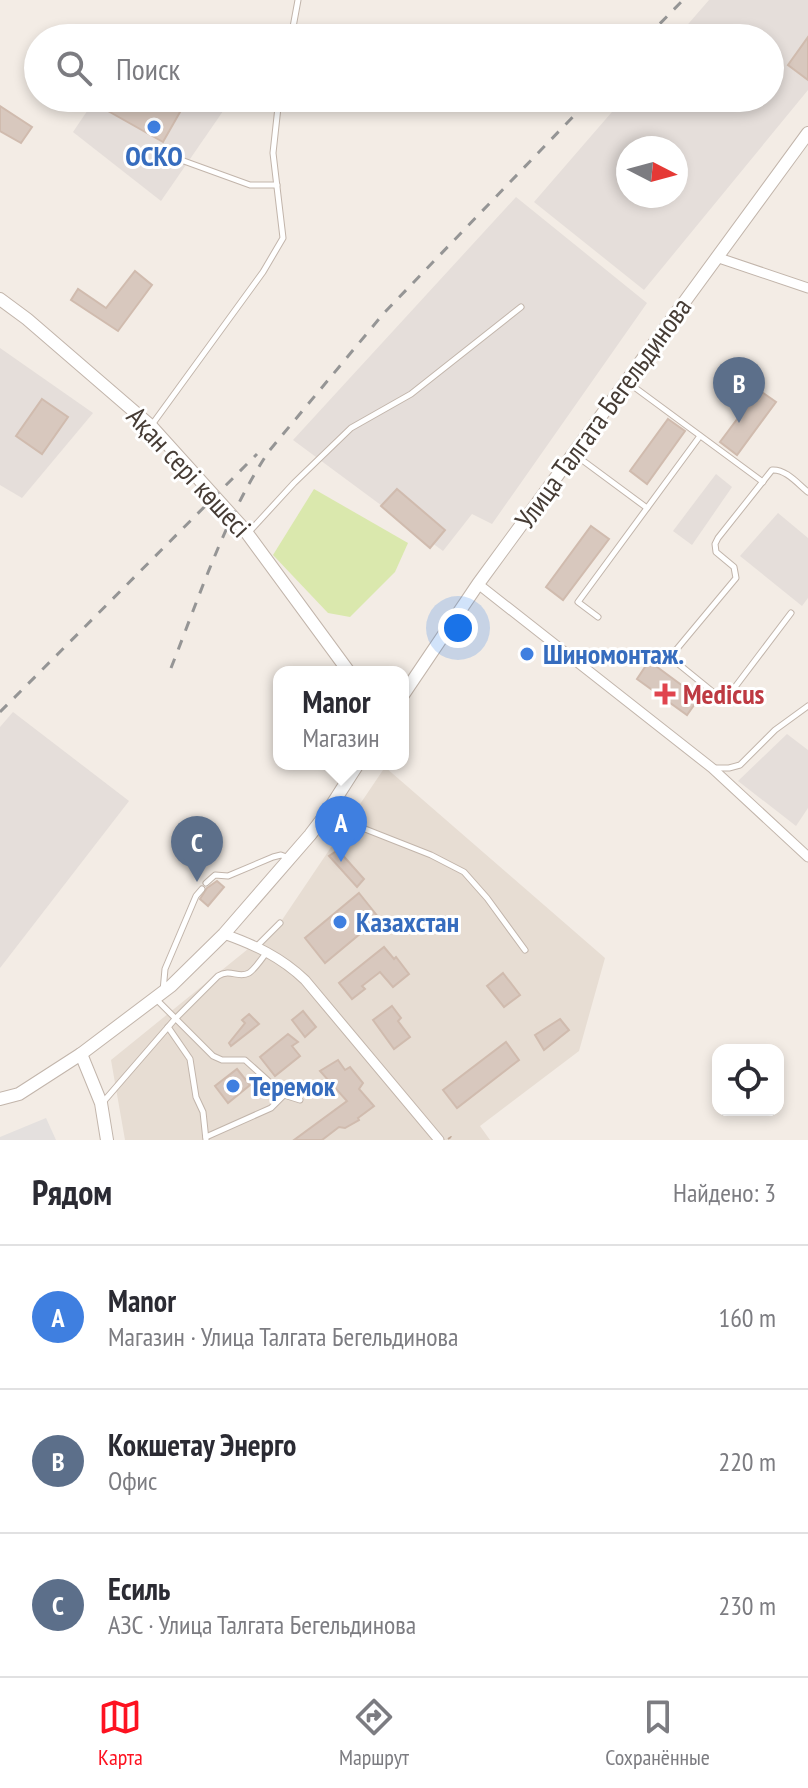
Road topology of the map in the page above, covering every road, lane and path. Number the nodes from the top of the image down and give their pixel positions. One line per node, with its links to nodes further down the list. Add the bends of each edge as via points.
1 (298, 0): 2 (lane)
2 (294, 24)
3 (277, 112): 6 (lane, via 273,153)
4 (808, 133): 7 (street, Улица Талгата Бегельдинова)
5 (159, 152): 6 (lane, via 250,185)
6 (277, 185): 12 (lane, via 283,238)
7 (716, 257): 8 (street); 11 (street, Улица Талгата Бегельдинова)
8 (808, 288)
9 (0, 299): 12 (street, Ақан сері көшесі)
10 (521, 307): 18 (lane, via 411,394 351,428)
11 (625, 381): 13 (lane); 14 (street, Улица Талгата Бегельдинова)
12 (151, 426): 18 (street, Ақан сері көшесі)
13 (700, 436): 15 (lane); 17 (lane)
14 (573, 454): 17 (lane); 19 (street, Улица Талгата Бегельдинова)
15 (763, 482): 16 (lane, via 778,469); 20 (lane, via 715,544 716,552 734,567 736,578 676,650 676,662 724,698)
16 (808, 492)
17 (647, 508): 21 (lane, via 578,602)
18 (248, 534): 22 (street, Ақан сері көшесі)
19 (478, 584): 23 (street, Улица Талгата Бегельдинова); 25 (street)
20 (791, 613)
21 (598, 617)
22 (345, 666)
23 (409, 686)
24 (808, 706): 25 (lane, via 740,765)
25 (712, 768): 28 (street)
26 (354, 770): 27 (street)
27 (326, 814): 29 (street); 35 (lane, via 464,872)
28 (808, 857)
29 (290, 858): 30 (lane, via 273,857 231,875 212,876); 33 (street)
30 (206, 883)
31 (202, 889): 37 (lane, via 165,969)
32 (280, 923): 34 (lane)
33 (224, 934): 34 (street); 37 (street)
34 (257, 946): 36 (street)
35 (525, 950)
36 (268, 951): 38 (lane, via 251,972 218,976); 46 (street, via 305,980)
37 (159, 995): 38 (lane); 40 (street)
38 (175, 1019): 39 (lane); 41 (lane, via 213,1056 245,1060)
39 (168, 1027): 44 (lane); 45 (lane, via 190,1059)
40 (81, 1054): 42 (street, via 19,1094); 44 (street)
41 (284, 1095): 43 (lane); 45 (lane, via 271,1108)
42 (0, 1099)
43 (300, 1100)
44 (101, 1103): 47 (street)
45 (206, 1138)
46 (434, 1138)
47 (107, 1140)
48 (447, 1140): 49 (path)
49 (454, 1140)

